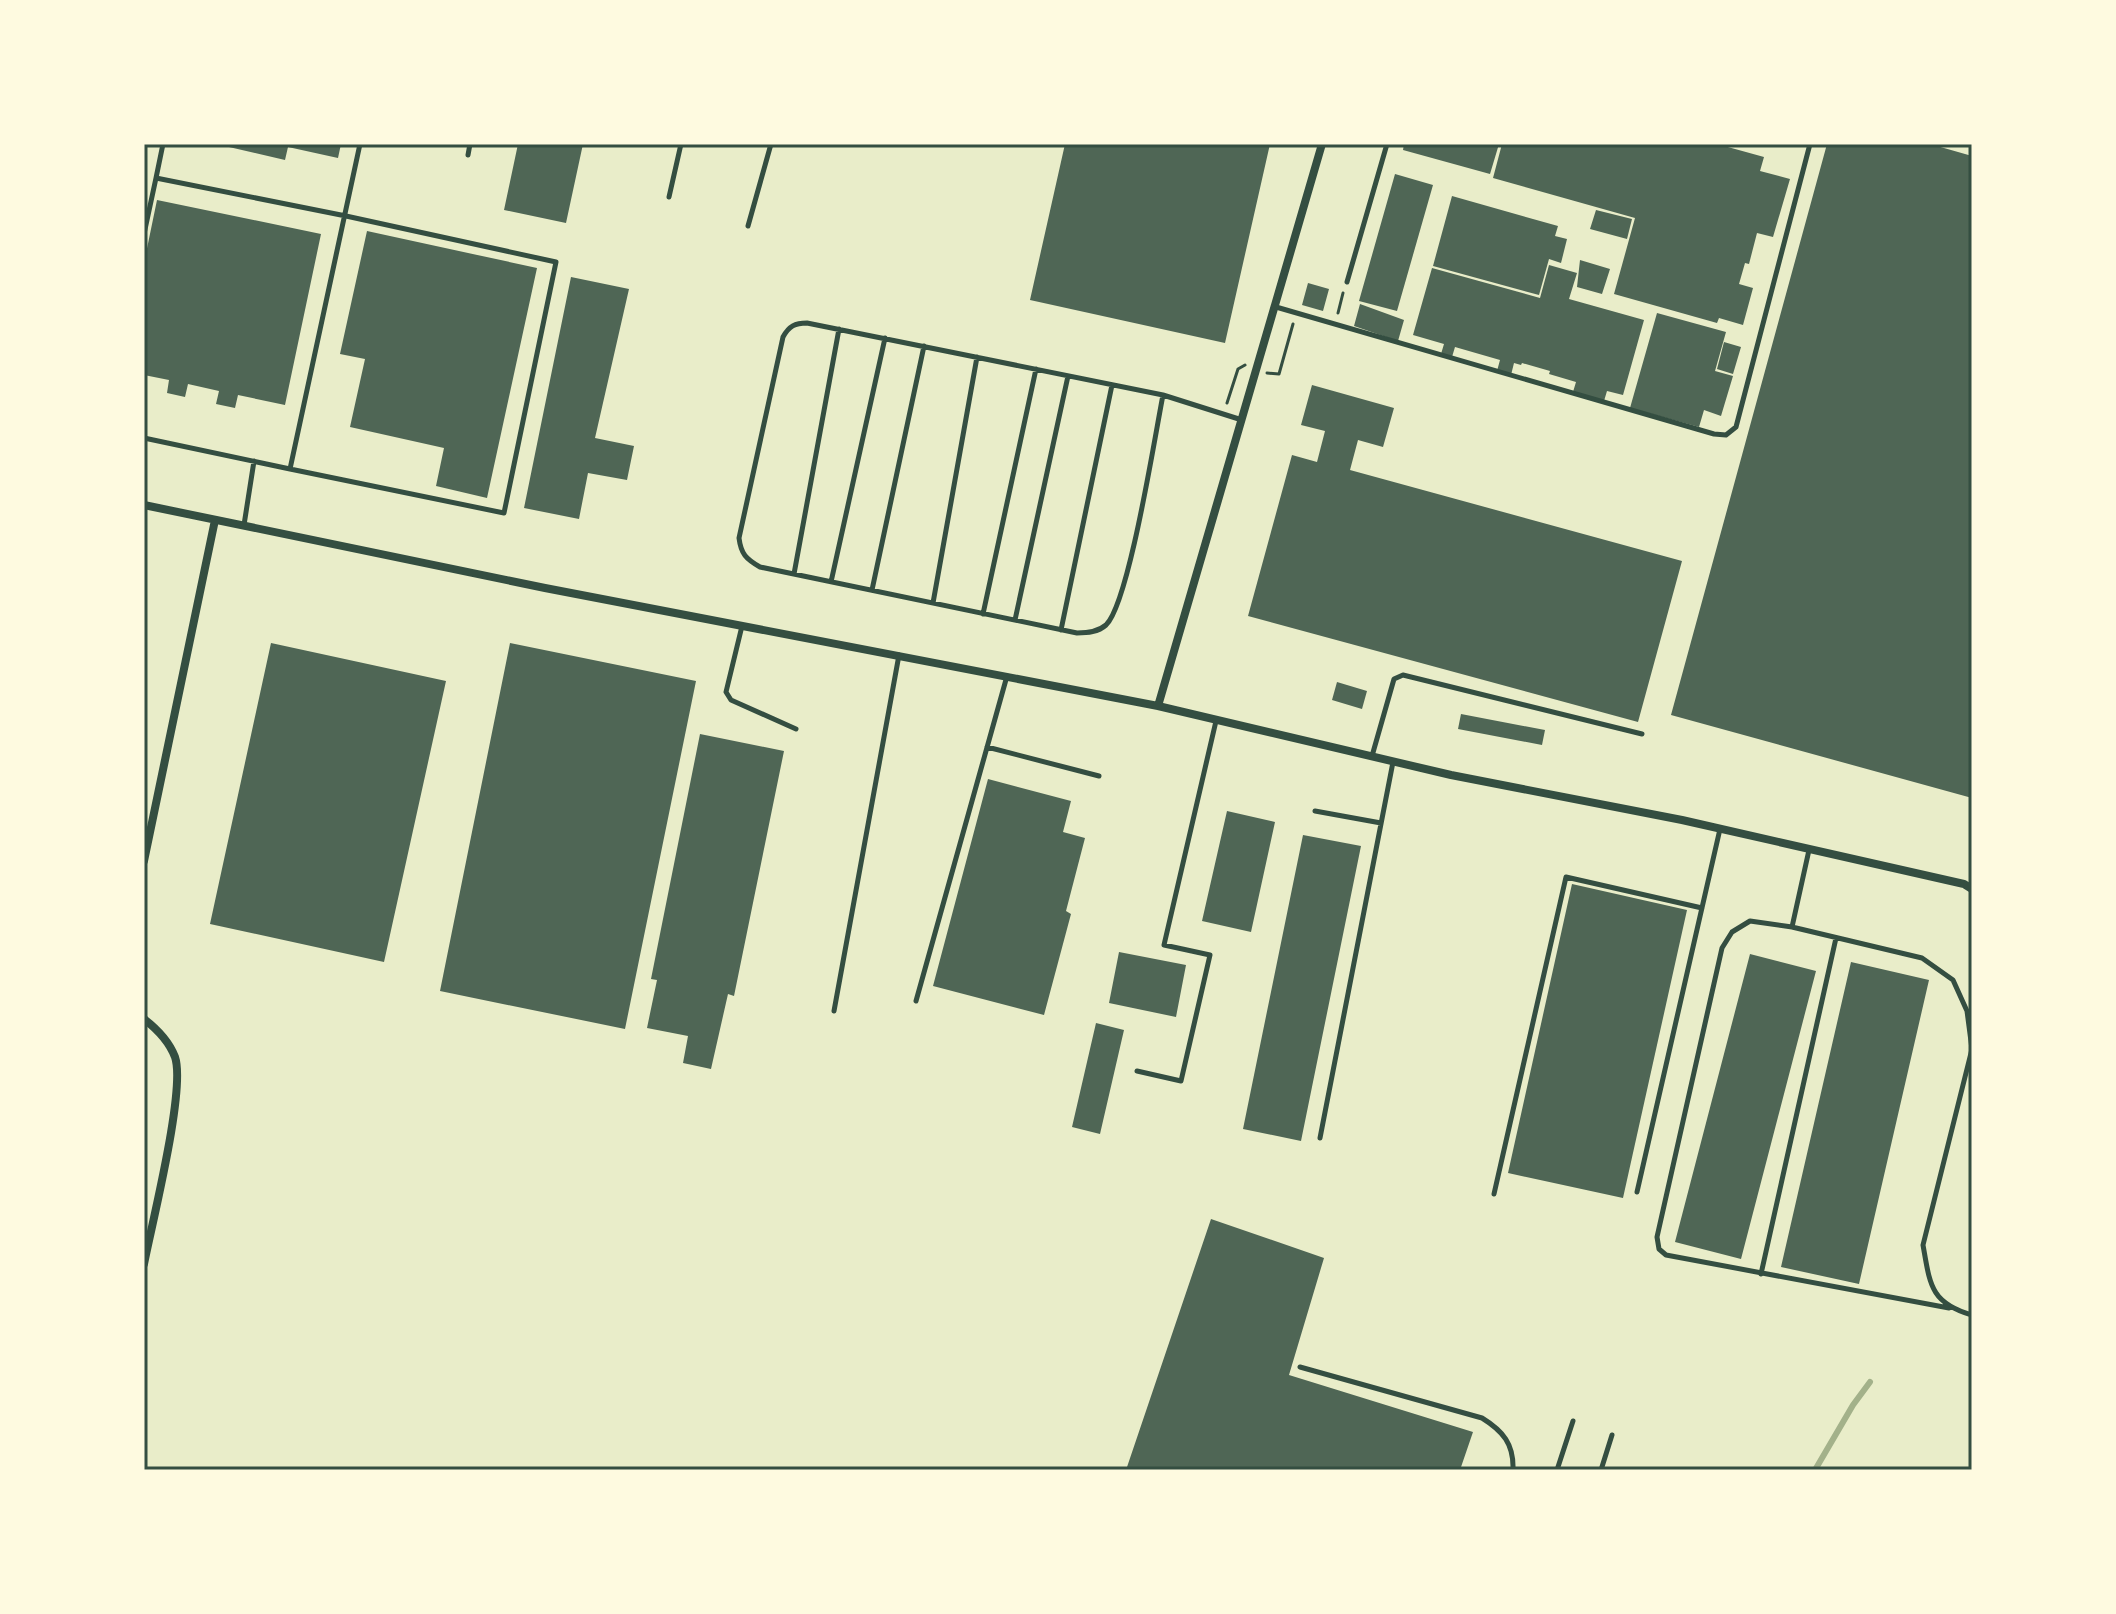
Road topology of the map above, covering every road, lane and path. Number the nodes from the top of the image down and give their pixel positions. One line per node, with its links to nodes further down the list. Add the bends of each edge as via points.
1 (163, 144): 10 (lane)
2 (360, 144): 12 (lane)
3 (470, 144): 9 (lane)
4 (681, 144): 11 (lane)
5 (771, 144): 13 (lane)
6 (1322, 144): 16 (street)
7 (1387, 144): 15 (lane)
8 (1810, 144): 17 (lane, via 1736,427 1726,435)
9 (468, 155)
10 (156, 178): 12 (lane); 14 (lane)
11 (669, 197)
12 (346, 216): 29 (lane); 29 (lane, via 556,262 504,513)
13 (748, 226)
14 (144, 234)
15 (1347, 282): 17 (path)
16 (1276, 307): 17 (lane); 26 (street)
17 (1334, 324)
18 (839, 329): 19 (lane); 33 (lane); 33 (lane, via 797,323 783,337 739,538 746,559)
19 (885, 338): 20 (lane); 34 (lane)
20 (924, 346): 21 (lane); 35 (lane)
21 (977, 357): 22 (lane); 36 (lane)
22 (1036, 369): 23 (lane); 37 (lane)
23 (1068, 376): 24 (lane); 38 (lane)
24 (1112, 385): 25 (lane); 40 (lane)
25 (1163, 395): 26 (lane); 40 (lane, via 1117,607 1107,624 1092,633)
26 (1243, 420): 43 (street)
27 (144, 438): 28 (lane)
28 (254, 461): 29 (lane); 32 (lane)
29 (290, 469)
30 (144, 505): 31 (street)
31 (215, 520): 32 (street); 55 (street)
32 (243, 526): 39 (street)
33 (794, 574): 34 (lane)
34 (831, 582): 35 (lane)
35 (872, 590): 36 (lane)
36 (933, 603): 37 (lane)
37 (983, 614): 38 (lane)
38 (1015, 620): 40 (lane)
39 (742, 625): 41 (street); 45 (lane, via 726,692 731,700)
40 (1061, 630)
41 (899, 654): 42 (street); 61 (lane)
42 (1007, 675): 43 (street); 47 (lane)
43 (1158, 706): 44 (street)
44 (1216, 720): 48 (street); 63 (lane, via 1164,945 1210,955 1181,1081)
45 (796, 729)
46 (1642, 734): 48 (lane, via 1403,675 1394,679)
47 (987, 747): 50 (lane); 60 (lane)
48 (1372, 756): 49 (street)
49 (1393, 761): 52 (lane); 53 (street)
50 (1099, 776)
51 (1315, 811): 52 (lane)
52 (1381, 823): 64 (lane)
53 (1720, 828): 54 (street); 57 (lane)
54 (1809, 850): 56 (street); 58 (lane)
55 (144, 861)
56 (1969, 886)
57 (1702, 908): 65 (lane); 66 (lane, via 1566,877)
58 (1792, 927): 59 (lane); 68 (lane, via 1750,921 1732,932 1722,948 1657,1237 1666,1255)
59 (1836, 938): 68 (lane); 69 (lane, via 1922,958 1953,980 1967,1011 1972,1049 1923,1245 1928,1275)
60 (916, 1001)
61 (834, 1011)
62 (144, 1019): 67 (street, via 176,1058 178,1088)
63 (1137, 1071)
64 (1320, 1138)
65 (1637, 1192)
66 (1494, 1194)
67 (144, 1264)
68 (1761, 1274): 69 (lane)
69 (1949, 1308): 70 (lane)
70 (1972, 1315)
71 (1300, 1367): 74 (lane, via 1482,1418 1499,1428 1510,1444)
72 (1573, 1421): 75 (lane)
73 (1612, 1435): 76 (lane)
74 (1513, 1470)
75 (1557, 1470)
76 (1601, 1470)

